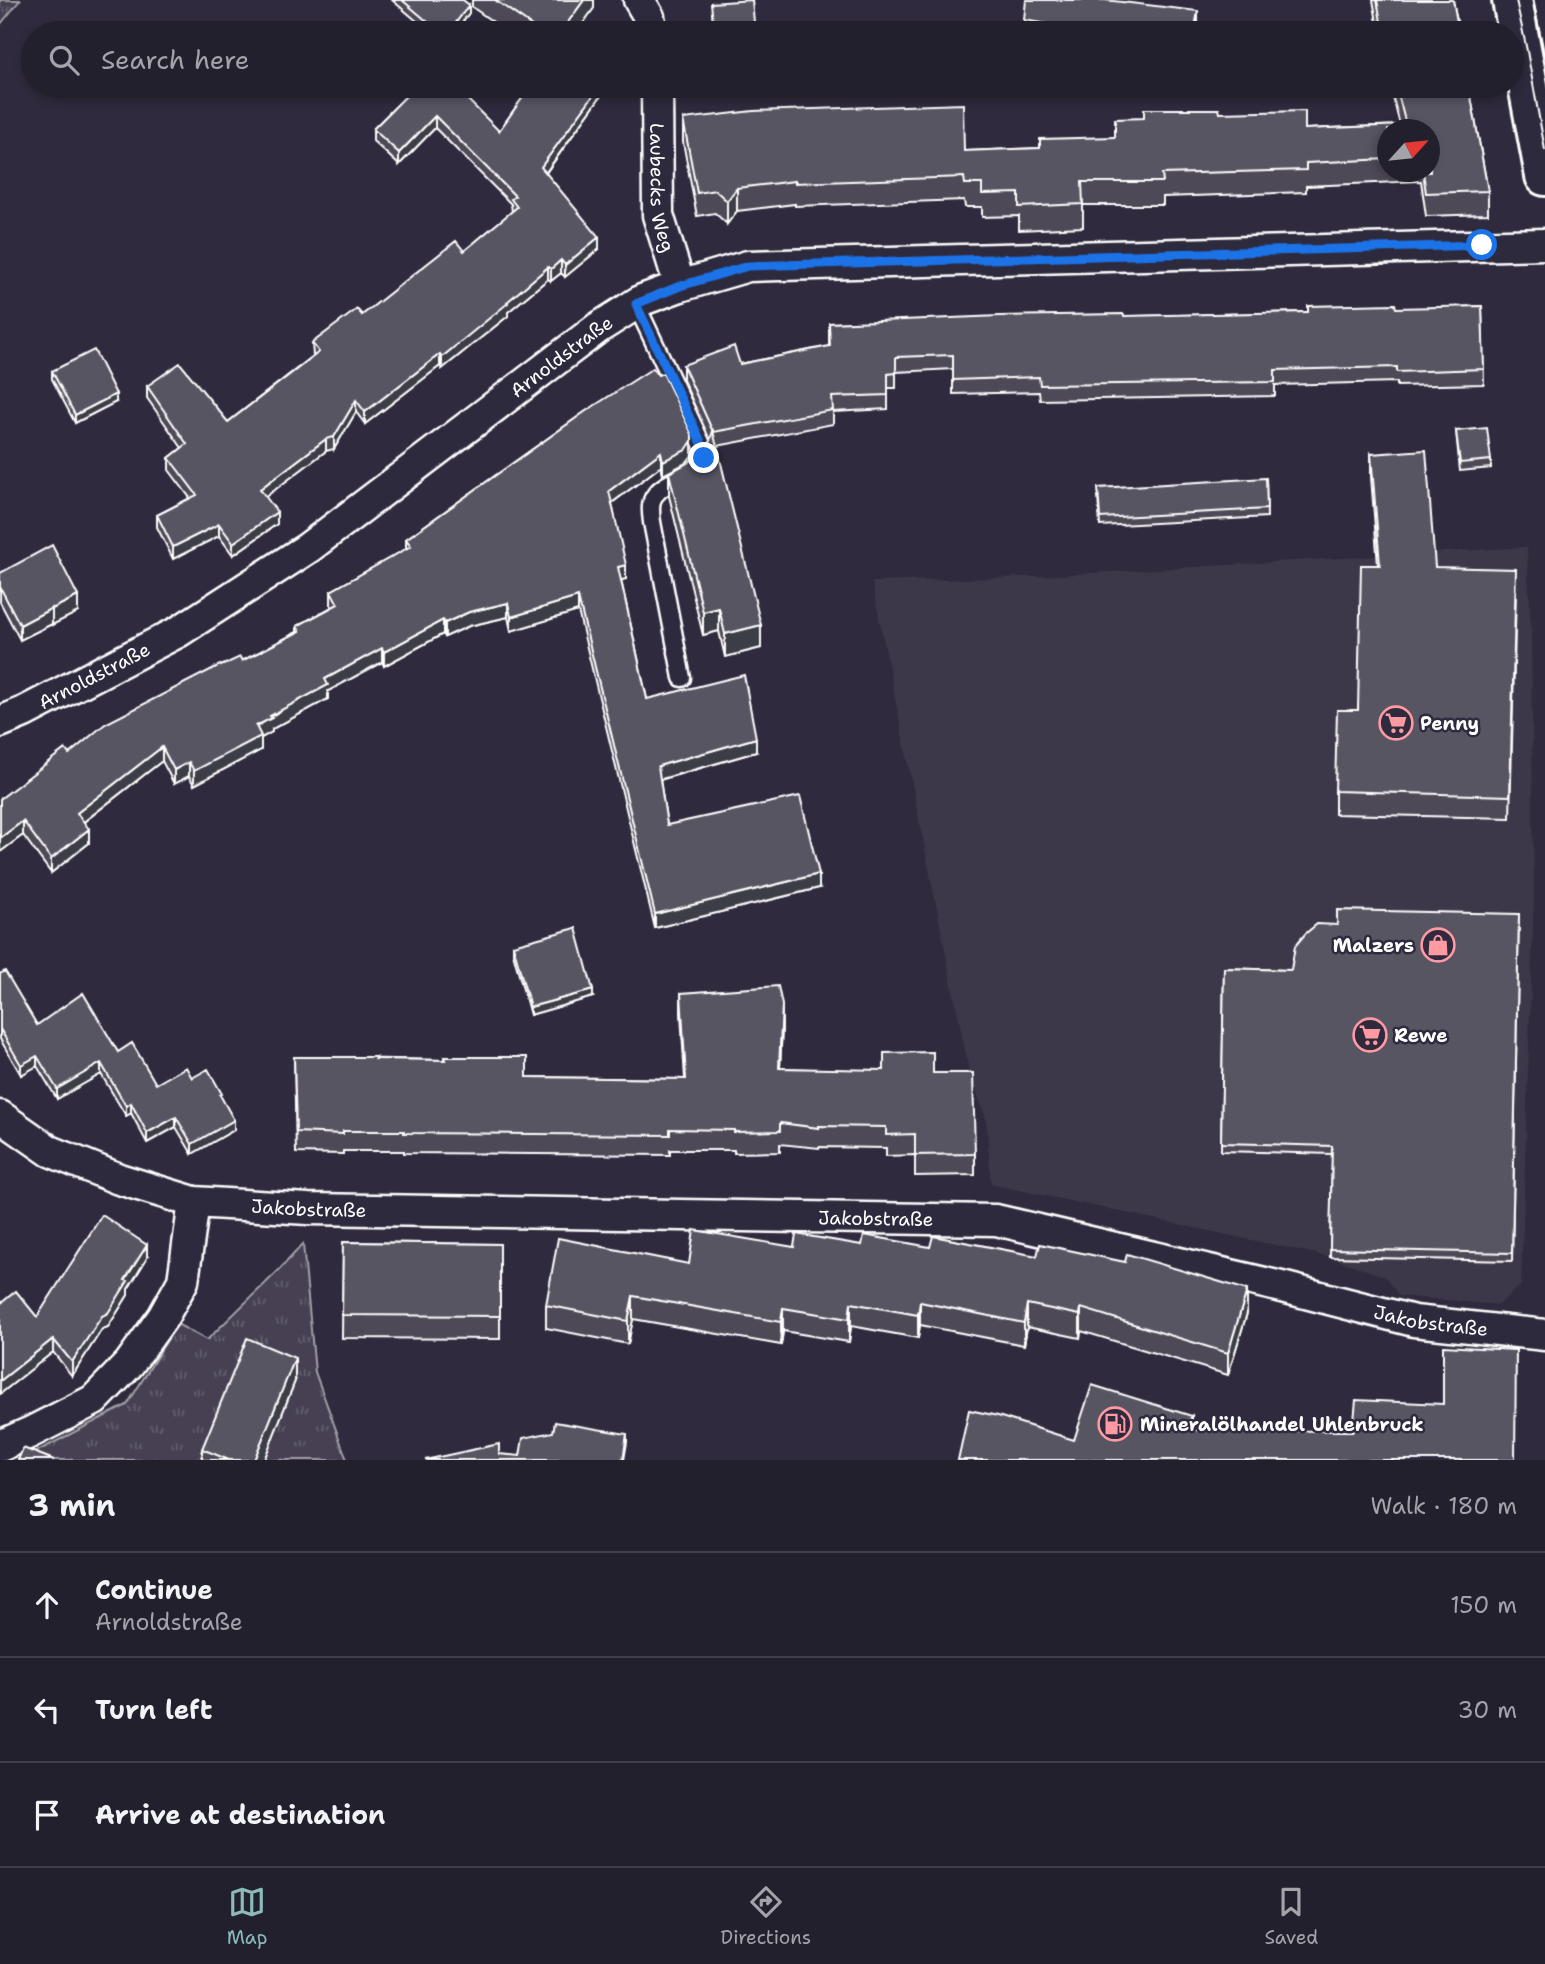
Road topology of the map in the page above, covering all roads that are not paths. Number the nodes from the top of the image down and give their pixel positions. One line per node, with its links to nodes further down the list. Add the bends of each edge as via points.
1 (639, 0): 3 (street)
2 (1512, 0): 4 (main road)
3 (650, 21)
4 (1516, 21)
5 (1524, 64): 7 (main road)
6 (657, 98): 9 (street, Laubecks Weg, via 658,215)
7 (1545, 176)
8 (1545, 244): 9 (street, Arnoldstraße, via 748,266)
9 (680, 286): 10 (street, Arnoldstraße)
10 (636, 304): 11 (lane, via 703,446 700,467 655,494 651,505); 12 (street, Arnoldstraße, via 308,548 178,632)
11 (682, 678)
12 (0, 722)
13 (0, 1115): 14 (street, Jakobstraße, via 50,1151)
14 (194, 1202): 15 (street, Jakobstraße, via 323,1210 996,1220 1414,1321); 16 (street, via 183,1282 129,1364 94,1400)
15 (1545, 1335)
16 (0, 1446)

